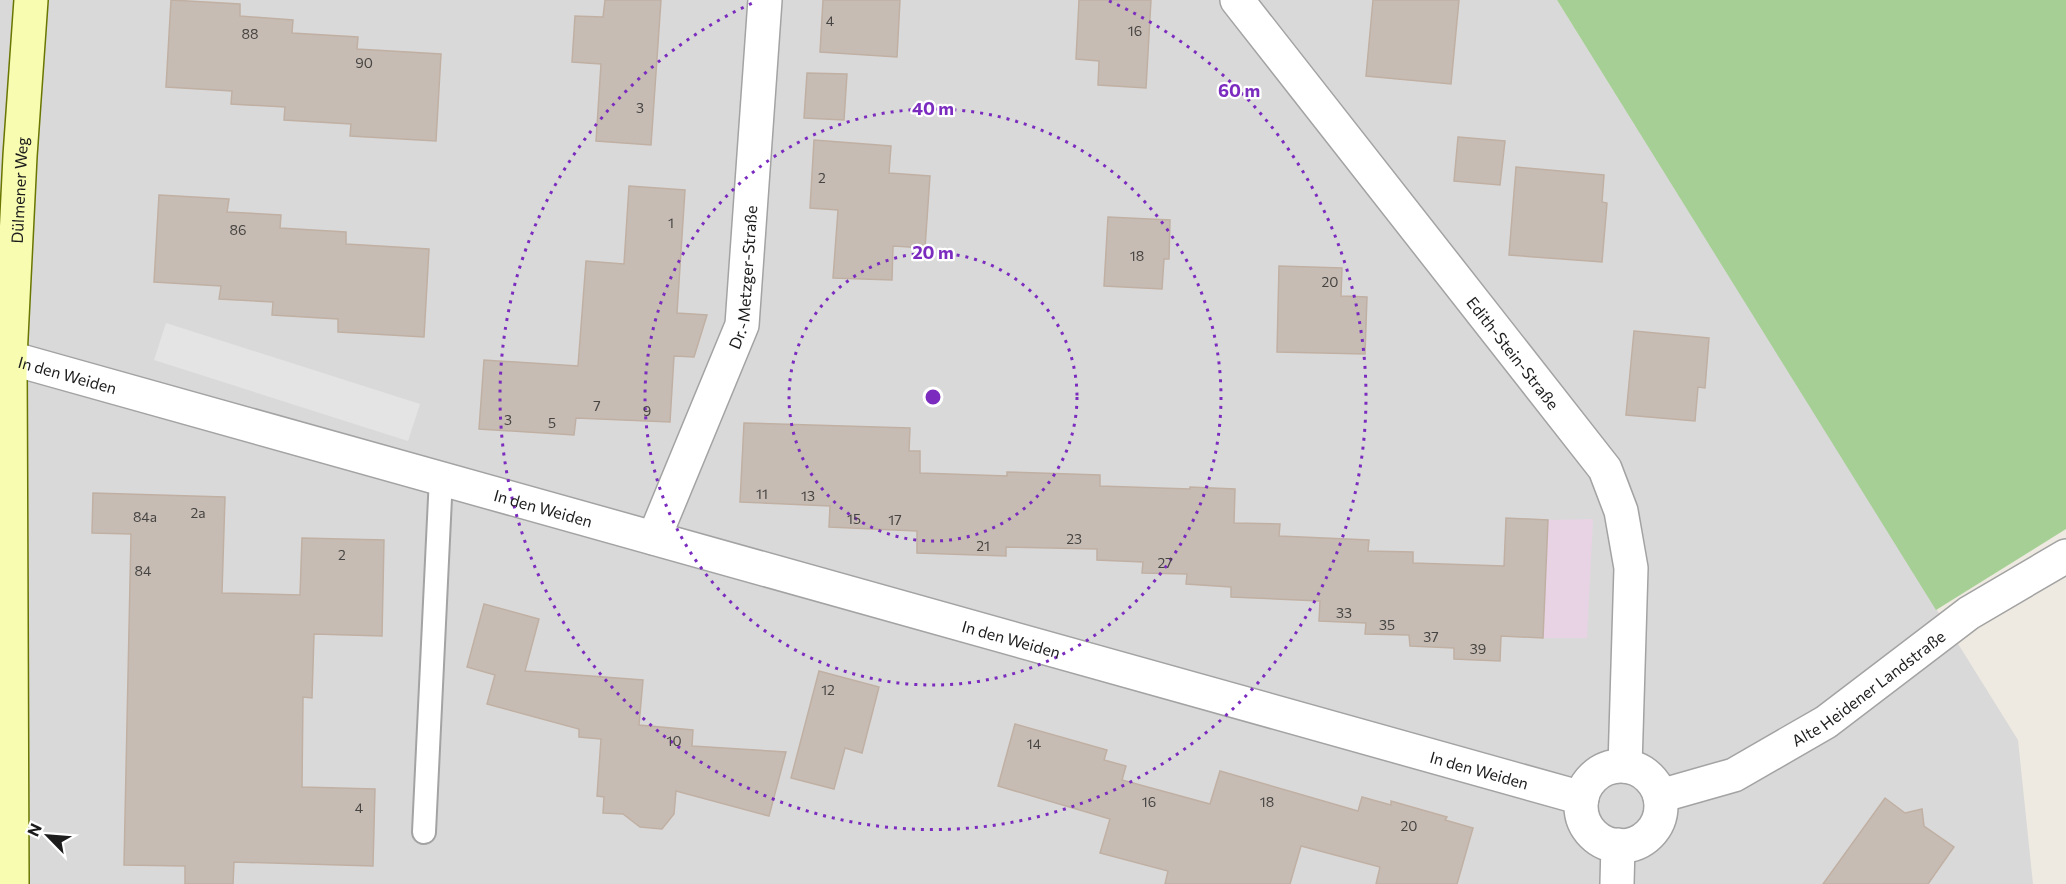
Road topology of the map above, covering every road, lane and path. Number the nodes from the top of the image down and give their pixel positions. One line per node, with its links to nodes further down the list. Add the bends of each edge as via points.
1 (31, 0): 4 (street, Dülmener Weg)
2 (765, 0): 6 (street, Dr.-Metzger-Straße, via 742,325)
3 (1237, 0): 8 (street, Edith-Stein-Straße, via 1605,469 1621,511 1631,568)
4 (5, 358): 5 (street, In den Weiden); 13 (street, Dülmener Weg)
5 (441, 477): 6 (street, In den Weiden); 11 (lane)
6 (654, 538): 10 (street, In den Weiden)
7 (2066, 556): 9 (street, Alte Heidener Landstraße, via 1969,613 1826,722 1734,775)
8 (1625, 766): 9 (street, via 1648,775); 10 (street, via 1602,771 1593,778)
9 (1660, 796): 12 (street, via 1658,821 1651,832 1630,845)
10 (1582, 798): 12 (street, via 1582,812 1594,835)
11 (424, 832)
12 (1618, 845): 14 (street)
13 (12, 884)
14 (1617, 884)

